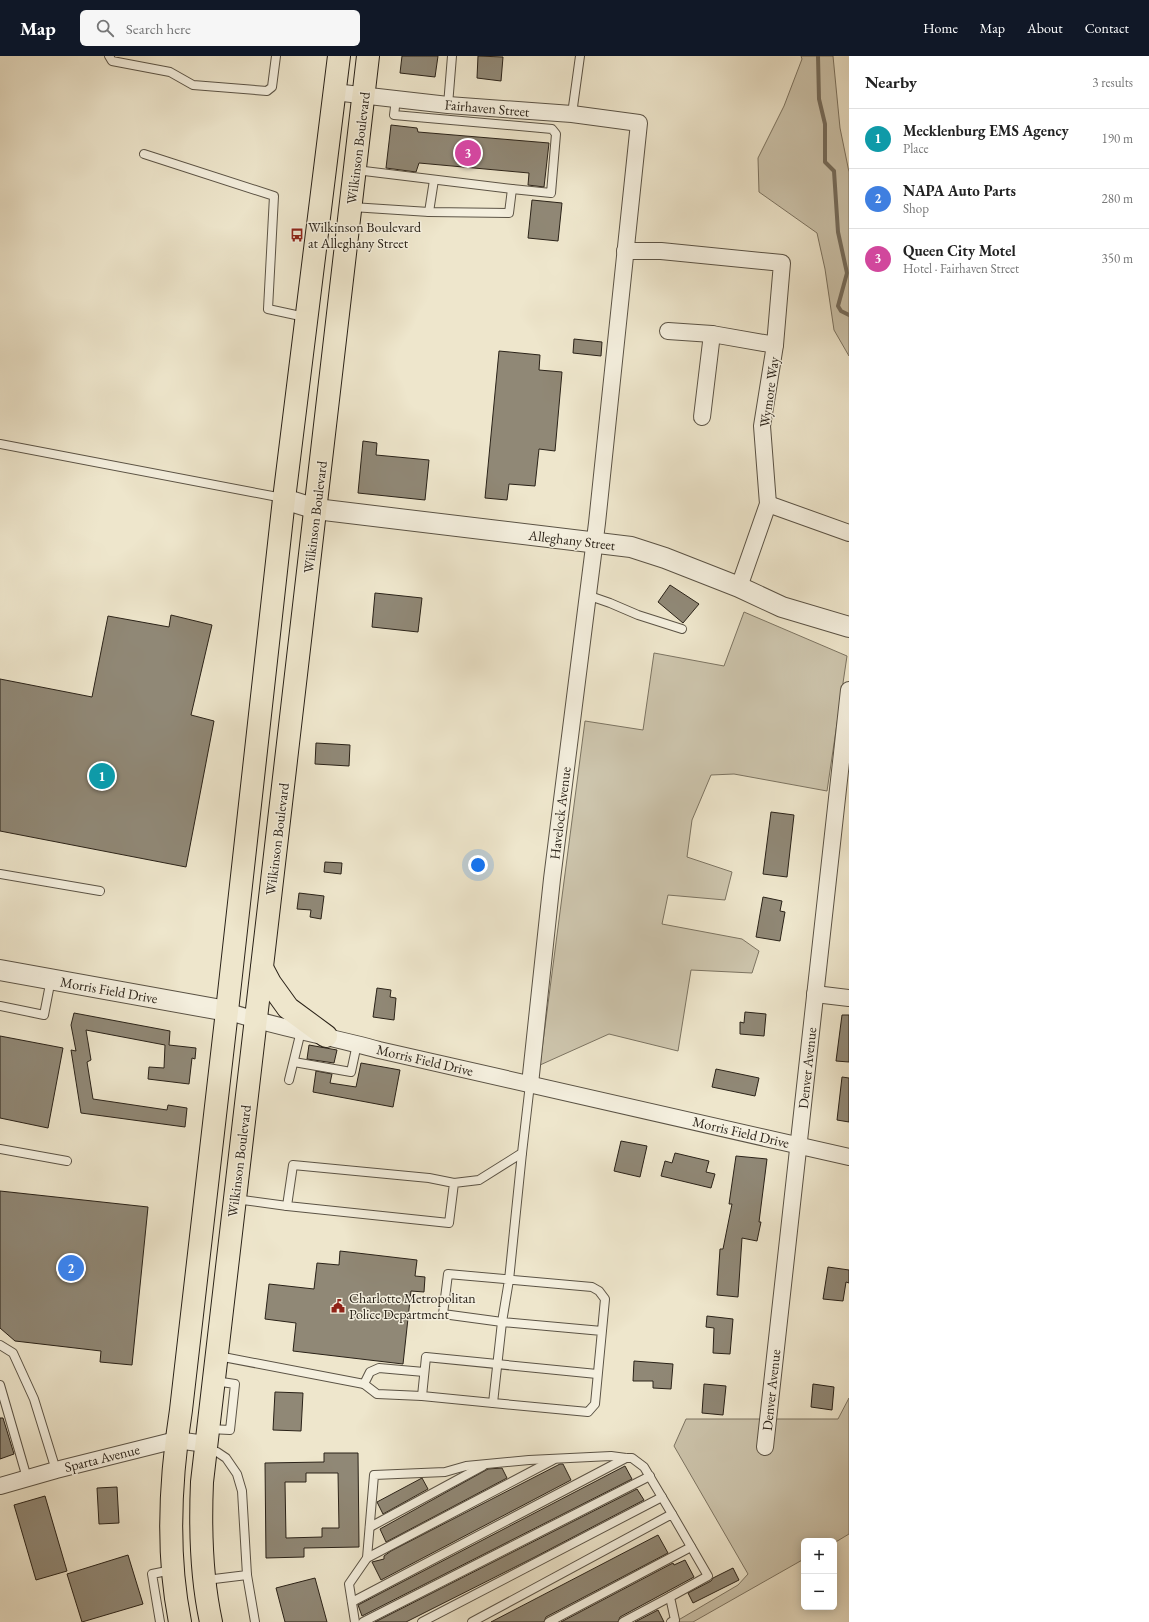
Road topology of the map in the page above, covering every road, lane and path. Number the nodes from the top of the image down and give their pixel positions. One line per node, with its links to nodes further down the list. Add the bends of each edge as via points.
1 (110, 56): 2 (lane, via 112,61 170,72 194,85 267,91 272,87)
2 (276, 56)
3 (339, 56): 7 (main road, Wilkinson Boulevard)
4 (368, 56): 8 (main road, Wilkinson Boulevard)
5 (452, 56): 10 (lane)
6 (580, 56): 11 (lane)
7 (334, 92): 8 (street, Fairhaven Street); 20 (main road, Wilkinson Boulevard)
8 (364, 95): 9 (street, Fairhaven Street); 14 (main road, Wilkinson Boulevard)
9 (396, 99): 10 (street, Fairhaven Street); 16 (lane, via 394,115 552,129 556,134 551,193)
10 (448, 105): 11 (street, Fairhaven Street)
11 (572, 114): 12 (street, Fairhaven Street)
12 (639, 123): 19 (street, Havelock Avenue)
13 (144, 154): 20 (lane, via 274,196 268,309)
14 (356, 170): 15 (lane); 17 (main road, Wilkinson Boulevard)
15 (434, 180): 16 (lane); 18 (lane)
16 (512, 189): 18 (lane, via 509,213)
17 (351, 207): 18 (lane); 28 (main road, Wilkinson Boulevard)
18 (429, 212)
19 (626, 251): 23 (street, Wymore Way, via 662,251 782,263); 30 (street, Havelock Avenue)
20 (306, 318): 26 (main road, Wilkinson Boulevard)
21 (668, 331): 22 (street)
22 (712, 334): 23 (street); 24 (street)
23 (775, 345): 27 (street, Wymore Way, via 762,426)
24 (702, 417)
25 (0, 444): 26 (lane)
26 (284, 499): 28 (street, Alleghany Street); 44 (main road, Wilkinson Boulevard)
27 (768, 504): 29 (street); 31 (street, Wymore Way)
28 (316, 510): 30 (street, Alleghany Street); 38 (main road, Wilkinson Boulevard)
29 (849, 533)
30 (593, 542): 31 (street, Alleghany Street, via 631,547); 32 (street, Havelock Avenue)
31 (739, 587): 33 (street, Alleghany Street, via 782,607)
32 (587, 594): 34 (lane, via 638,615); 51 (street, Havelock Avenue)
33 (849, 627)
34 (682, 629)
35 (849, 690): 41 (street, Denver Avenue)
36 (0, 874): 37 (lane)
37 (100, 891)
38 (262, 968): 45 (main road, Wilkinson Boulevard); 47 (main road, via 288,1008)
39 (0, 970): 40 (street, Morris Field Drive)
40 (51, 979): 43 (lane, via 44,1015); 44 (street, Morris Field Drive)
41 (815, 994): 42 (street); 52 (street, Denver Avenue)
42 (849, 998)
43 (0, 1006)
44 (227, 1011): 45 (street, Morris Field Drive); 72 (main road, Wilkinson Boulevard)
45 (256, 1021): 46 (street, Morris Field Drive); 58 (main road, Wilkinson Boulevard)
46 (301, 1031): 47 (street, Morris Field Drive); 49 (lane)
47 (326, 1036): 48 (street, Morris Field Drive)
48 (357, 1044): 49 (lane, via 351,1072); 51 (street, Morris Field Drive)
49 (294, 1062): 50 (lane)
50 (289, 1080)
51 (530, 1084): 52 (street, Morris Field Drive); 54 (lane)
52 (798, 1145): 55 (street, Morris Field Drive); 74 (street, Denver Avenue)
53 (0, 1149): 56 (lane)
54 (522, 1153): 57 (lane, via 479,1180); 60 (lane)
55 (849, 1156)
56 (67, 1161)
57 (454, 1183): 59 (lane, via 449,1223); 59 (lane, via 430,1178 293,1165)
58 (234, 1199): 59 (lane); 64 (main road, Wilkinson Boulevard)
59 (287, 1206)
60 (509, 1280): 61 (lane); 61 (lane, via 448,1274 443,1314); 62 (lane, via 592,1287 605,1299)
61 (502, 1322): 62 (lane); 65 (lane)
62 (602, 1331): 67 (lane)
63 (0, 1345): 78 (lane, via 13,1353 34,1399)
64 (217, 1356): 68 (lane); 73 (main road, Wilkinson Boulevard)
65 (497, 1363): 66 (lane, via 426,1356); 67 (lane); 71 (lane)
66 (424, 1372): 68 (lane, via 379,1368 370,1372); 70 (lane)
67 (597, 1374): 71 (lane, via 594,1404 588,1412)
68 (364, 1384): 70 (lane, via 377,1394)
69 (0, 1385): 80 (lane)
70 (422, 1396): 71 (lane)
71 (492, 1403)
72 (176, 1440): 73 (street, Sparta Avenue); 78 (street, Sparta Avenue); 91 (main road, Wilkinson Boulevard, via 171,1521)
73 (206, 1441): 87 (lane, via 226,1458 237,1474 242,1491); 88 (main road, Wilkinson Boulevard, via 200,1521)
74 (765, 1447)
75 (556, 1458): 76 (lane); 77 (lane); 86 (lane)
76 (626, 1458): 79 (lane, via 632,1458 644,1467); 90 (lane)
77 (487, 1464): 84 (lane); 84 (lane, via 445,1472 374,1475)
78 (56, 1470): 80 (street, Sparta Avenue)
79 (650, 1476): 82 (lane); 95 (lane)
80 (27, 1478): 81 (street, Sparta Avenue)
81 (0, 1486)
82 (662, 1497): 83 (lane); 96 (lane)
83 (672, 1514): 85 (lane); 97 (lane)
84 (370, 1527): 86 (lane)
85 (691, 1547): 89 (lane, via 708,1576); 98 (lane)
86 (367, 1558): 90 (lane, via 349,1584)
87 (247, 1575): 88 (lane); 93 (lane)
88 (204, 1580): 92 (main road, Wilkinson Boulevard)
89 (670, 1597): 99 (lane); 100 (lane, via 675,1620)
90 (352, 1602): 94 (lane)
91 (173, 1622)
92 (211, 1622)
93 (255, 1622)
94 (355, 1622)
95 (363, 1622)
96 (422, 1622)
97 (472, 1622)
98 (549, 1622)
99 (623, 1622)
100 (671, 1622)

